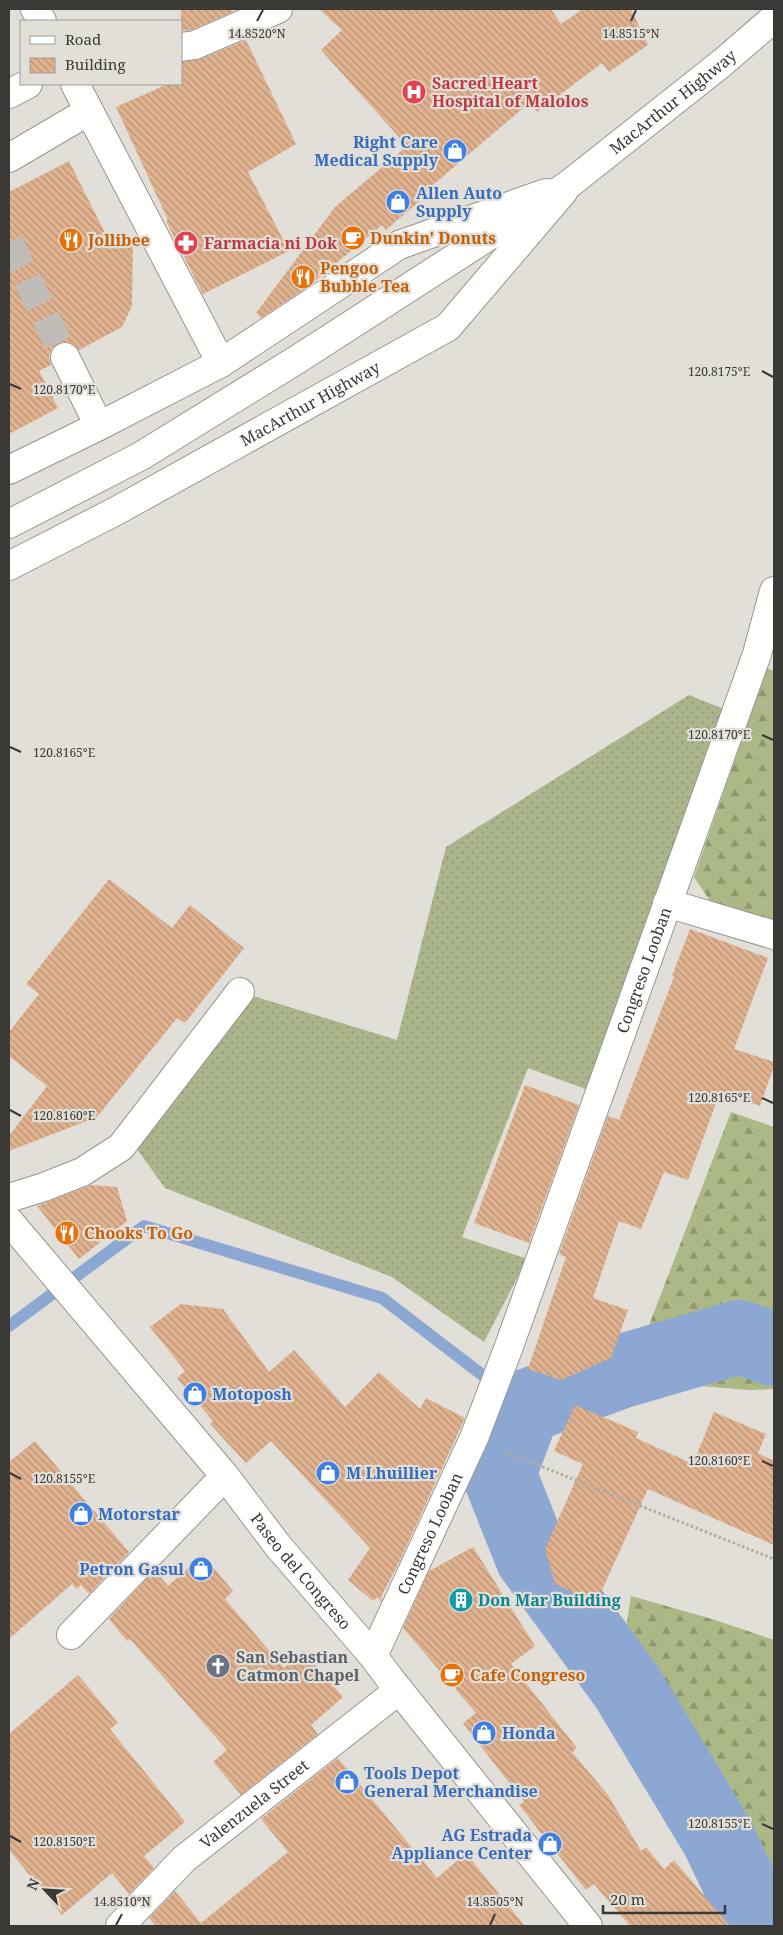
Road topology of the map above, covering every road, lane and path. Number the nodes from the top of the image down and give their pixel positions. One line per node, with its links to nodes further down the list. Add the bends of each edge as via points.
1 (35, 9): 4 (main road)
2 (278, 9): 5 (main road, via 195,45)
3 (774, 18): 11 (main road, MacArthur Highway)
4 (41, 20)
5 (182, 47)
6 (26, 85): 8 (main road)
7 (76, 85): 9 (main road)
8 (9, 94)
9 (90, 111): 10 (main road); 13 (main road)
10 (9, 158)
11 (568, 185): 13 (main road, MacArthur Highway, via 399,245); 16 (main road, MacArthur Highway, via 141,456); 17 (main road, MacArthur Highway, via 448,327 118,510)
12 (65, 357): 14 (main road)
13 (221, 363): 14 (main road, MacArthur Highway)
14 (99, 426): 15 (main road, MacArthur Highway)
15 (9, 470)
16 (9, 524)
17 (9, 566)
18 (774, 591): 19 (main road, Congreso Looban, via 757,654)
19 (667, 903): 20 (main road); 28 (main road, Congreso Looban, via 485,1410)
20 (774, 935)
21 (240, 992): 22 (main road, via 121,1147 82,1172)
22 (9, 1198)
23 (9, 1221): 25 (main road, Paseo del Congreso)
24 (522, 1460): 26 (path)
25 (225, 1476): 27 (main road); 28 (main road, Paseo del Congreso, via 278,1546)
26 (774, 1559)
27 (71, 1635)
28 (373, 1656): 29 (main road, Paseo del Congreso)
29 (399, 1690): 30 (main road, Valenzuela Street, via 184,1859); 31 (main road, Paseo del Congreso)
30 (120, 1926)
31 (588, 1926)

